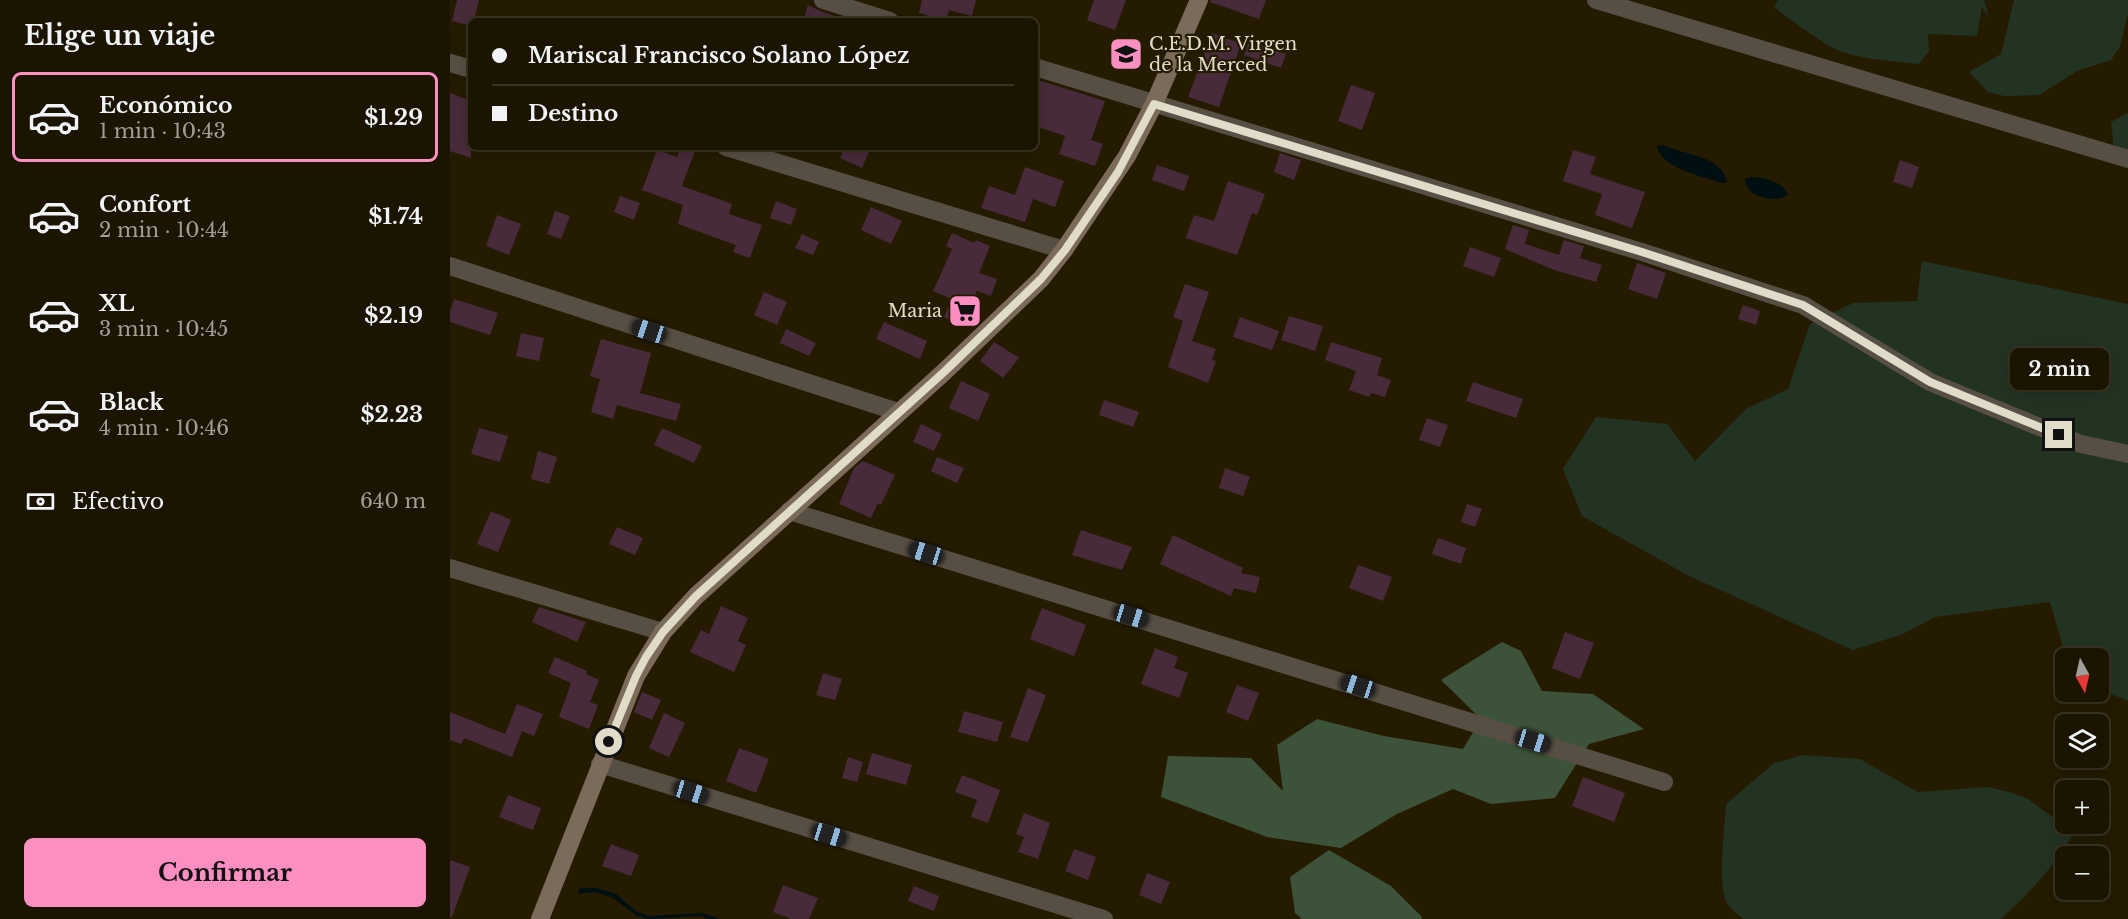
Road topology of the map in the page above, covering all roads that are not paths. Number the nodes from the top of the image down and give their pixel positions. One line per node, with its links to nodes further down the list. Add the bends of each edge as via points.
1 (823, 0): 4 (street)
2 (1199, 0): 8 (main road)
3 (1596, 0): 10 (street)
4 (880, 18)
5 (450, 63): 6 (street)
6 (468, 68)
7 (1038, 68): 8 (street)
8 (1154, 104): 11 (main road, via 1118,172); 14 (street, via 1803,305 1930,382 2081,444)
9 (736, 150): 11 (street)
10 (2128, 159)
11 (1065, 250): 13 (main road, via 1017,304)
12 (450, 266): 13 (street)
13 (898, 412): 15 (main road)
14 (2128, 454)
15 (789, 511): 17 (main road, via 696,596); 19 (street)
16 (450, 568): 17 (street)
17 (663, 632): 18 (main road, via 636,676)
18 (600, 764): 20 (main road); 21 (street)
19 (1664, 782)
20 (540, 919)
21 (1104, 919)

